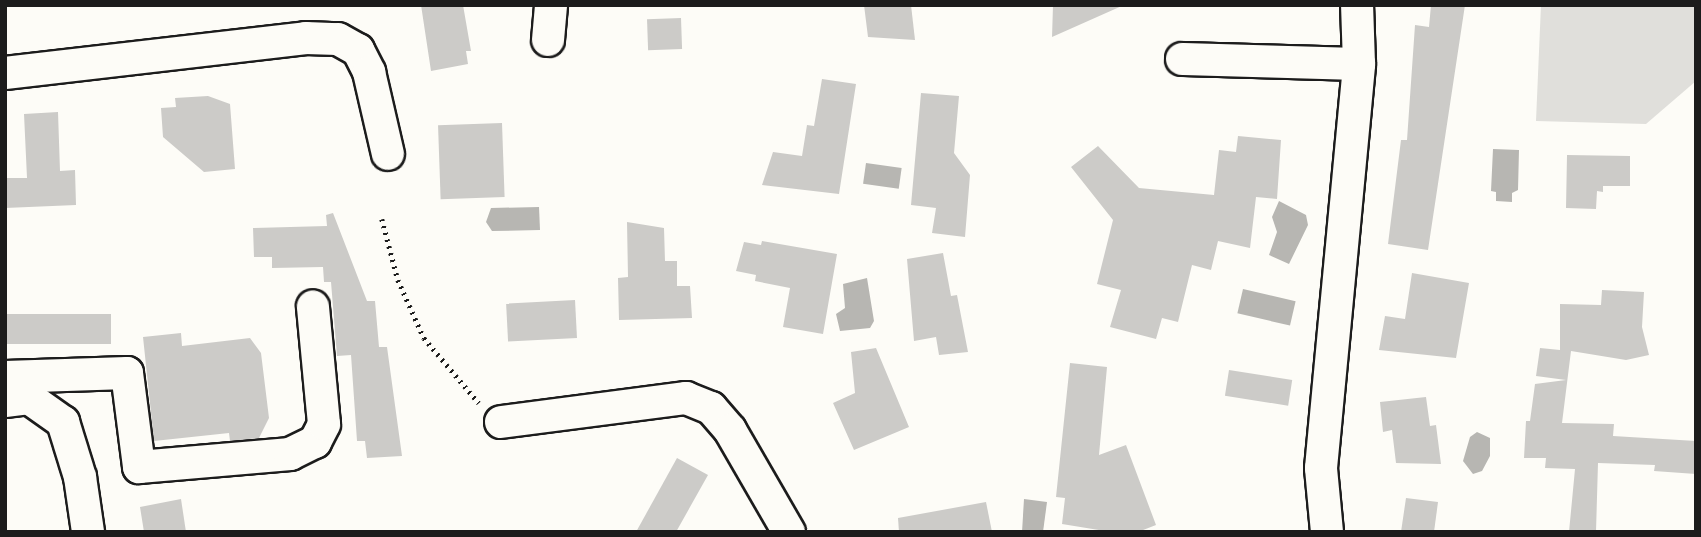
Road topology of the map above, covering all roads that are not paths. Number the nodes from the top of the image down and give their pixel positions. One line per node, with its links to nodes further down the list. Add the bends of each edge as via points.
1 (551, 5): 3 (street)
2 (1357, 5): 5 (street)
3 (548, 40)
4 (1182, 59): 5 (street)
5 (1359, 64): 14 (street, via 1321,468)
6 (5, 73): 7 (street, via 306,38 338,39 358,50 369,72)
7 (388, 154)
8 (313, 307): 9 (street, via 324,424 315,442 290,454 139,467 127,373)
9 (5, 377)
10 (5, 401): 12 (street, via 29,398 63,422 80,477)
11 (500, 422): 13 (street, via 686,398 711,408 730,430)
12 (88, 532)
13 (789, 532)
14 (1326, 532)

